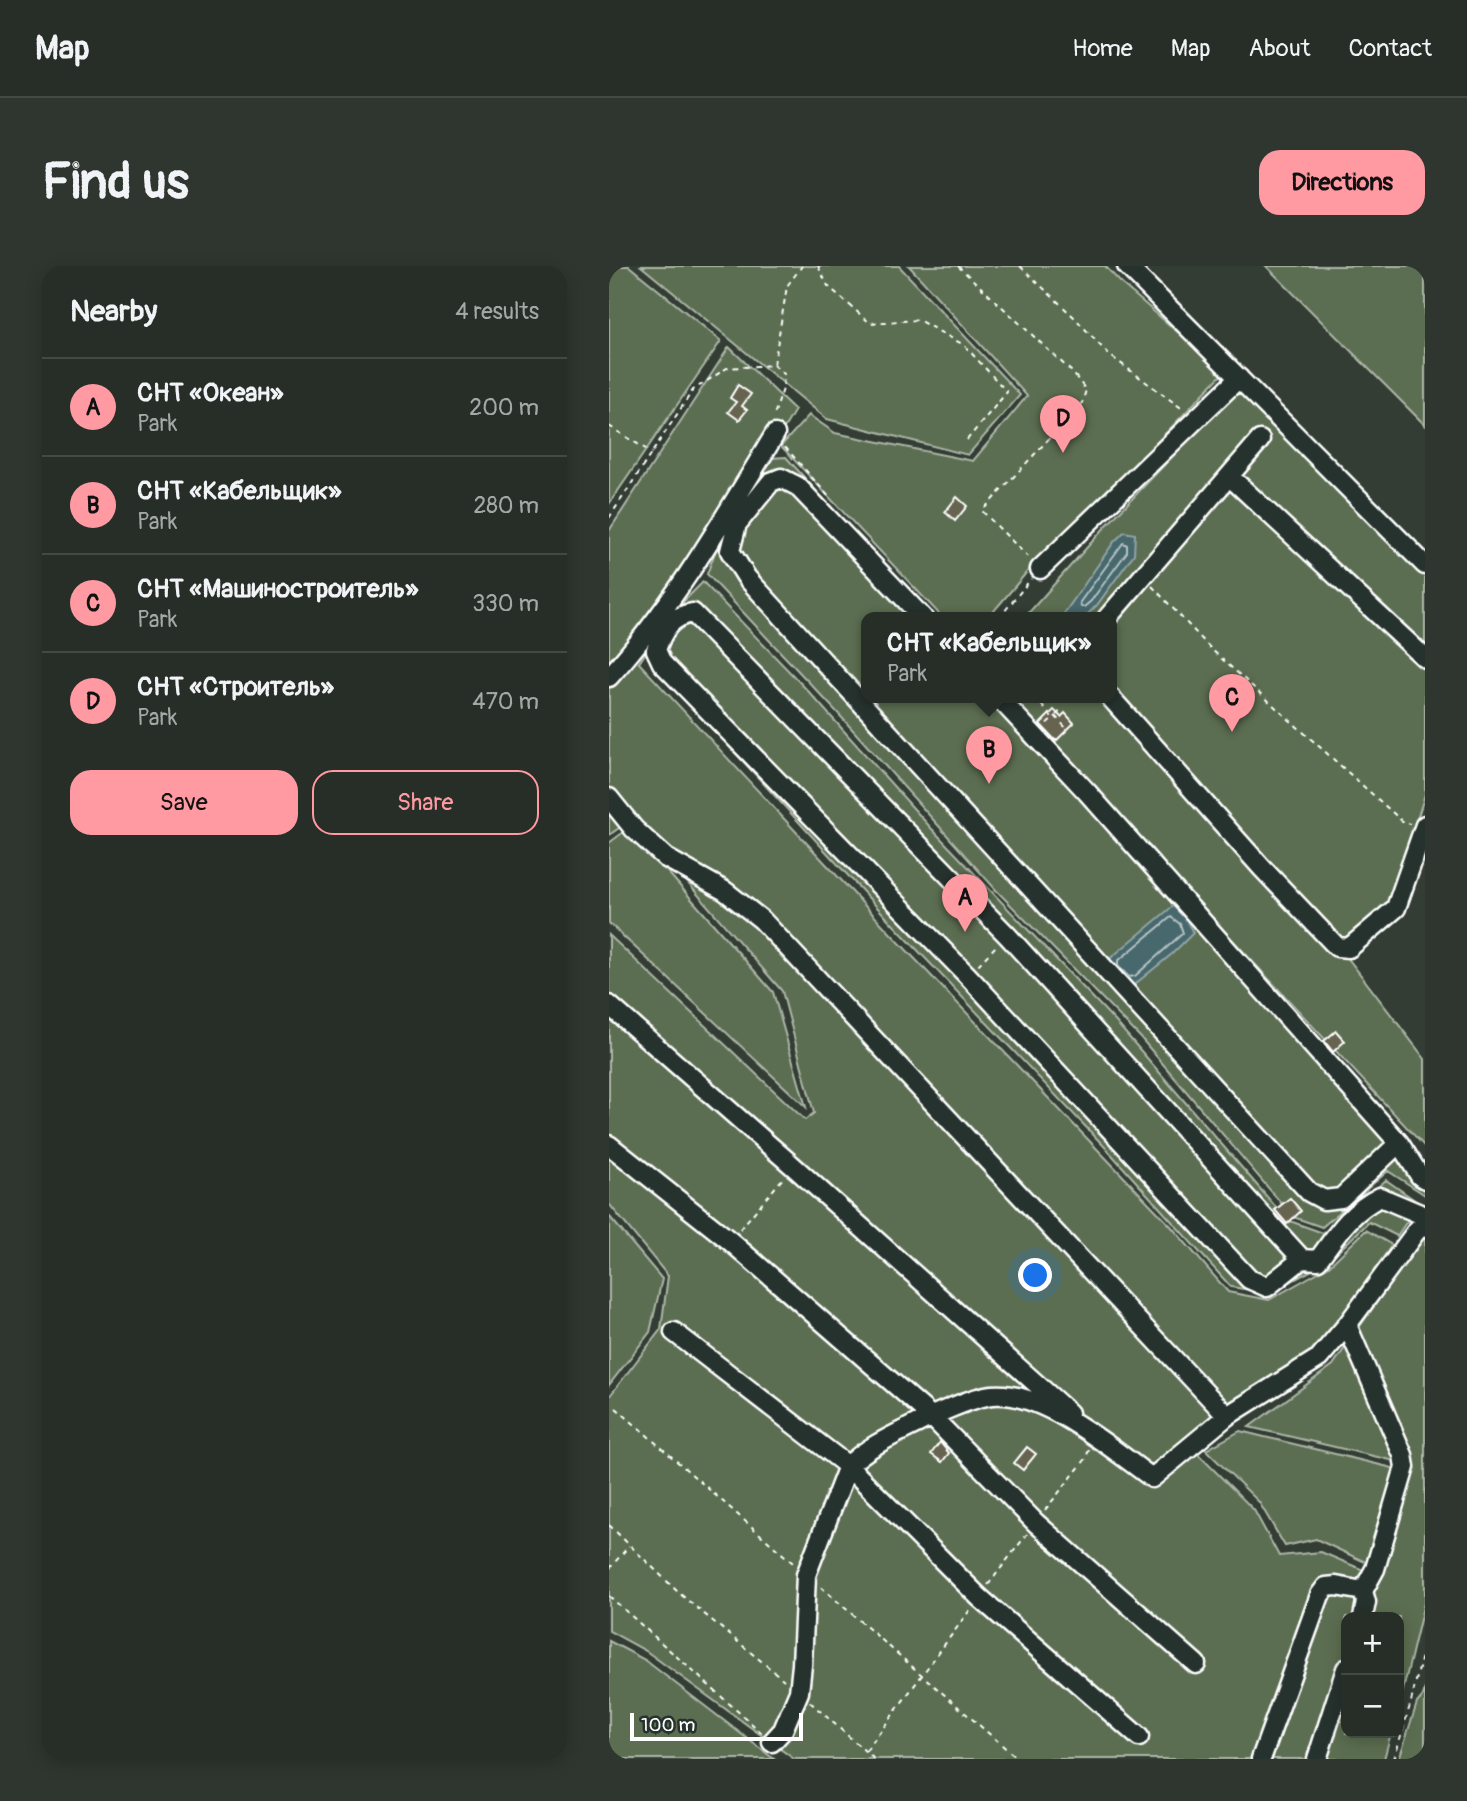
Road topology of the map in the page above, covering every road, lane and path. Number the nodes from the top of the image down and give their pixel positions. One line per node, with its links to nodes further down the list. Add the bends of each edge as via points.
1 (802, 266): 6 (path, via 787,286)
2 (818, 266): 12 (path, via 828,286 870,323 918,320 964,345 1007,392)
3 (958, 266): 16 (path, via 1086,390 1082,403 982,511)
4 (1020, 266): 8 (path, via 1108,354)
5 (1127, 266): 7 (street)
6 (774, 365)
7 (1239, 377): 8 (street); 15 (street)
8 (1196, 418): 16 (street)
9 (609, 426): 13 (path)
10 (775, 434): 22 (street, via 700,558)
11 (1260, 440): 14 (street)
12 (966, 441)
13 (653, 453)
14 (1229, 476): 17 (street); 21 (street)
15 (1425, 565)
16 (1040, 569): 19 (path)
17 (1142, 575): 20 (street); 33 (path, via 1212,650 1402,821)
18 (917, 612): 23 (street, via 797,486 781,478 771,482 737,524 730,551 747,578)
19 (1004, 612)
20 (1112, 612)
21 (1425, 658)
22 (609, 677)
23 (861, 703)
24 (861, 703): 37 (street, via 1308,1192 1324,1200 1341,1198)
25 (1004, 703): 37 (street)
26 (1040, 703): 29 (path)
27 (1115, 703): 33 (street, via 1337,947 1349,948 1396,908)
28 (1062, 710): 29 (path)
29 (1054, 717): 30 (path); 31 (path)
30 (1068, 730)
31 (1038, 732)
32 (609, 798): 48 (street, via 666,858 725,891 762,920)
33 (1424, 827)
34 (1007, 936): 35 (path); 35 (street, via 693,613 681,614 671,622 656,650 662,663); 44 (street)
35 (968, 976): 44 (street, via 1249,1279 1267,1287)
36 (609, 1005): 39 (street)
37 (1399, 1143): 40 (street)
38 (609, 1144): 43 (street)
39 (793, 1166): 43 (path); 49 (street)
40 (1425, 1179)
41 (1425, 1216): 44 (street, via 1380,1197 1361,1206 1318,1260)
42 (1425, 1227): 45 (street, via 1418,1228)
43 (730, 1241): 47 (street)
44 (1301, 1259)
45 (1347, 1325): 48 (street, via 1319,1359); 54 (street, via 1405,1467 1375,1569)
46 (674, 1332): 50 (street)
47 (931, 1416): 49 (street, via 990,1395 1020,1396); 50 (street, via 860,1454); 58 (street, via 1036,1523)
48 (1227, 1416): 49 (street, via 1152,1478)
49 (1095, 1436)
50 (848, 1466): 60 (street, via 806,1575); 61 (street, via 979,1597)
51 (609, 1525): 52 (path)
52 (630, 1545): 53 (path); 60 (path, via 679,1593)
53 (609, 1569)
54 (1363, 1591): 56 (street); 64 (street, via 1336,1586 1327,1587 1320,1595)
55 (609, 1596): 62 (path)
56 (1364, 1612)
57 (1425, 1643): 66 (path)
58 (1196, 1664)
59 (1344, 1675): 65 (street)
60 (799, 1692): 62 (street, via 783,1730); 63 (path)
61 (1139, 1737)
62 (772, 1742)
63 (874, 1759)
64 (1261, 1759)
65 (1317, 1759)
66 (1394, 1759)

